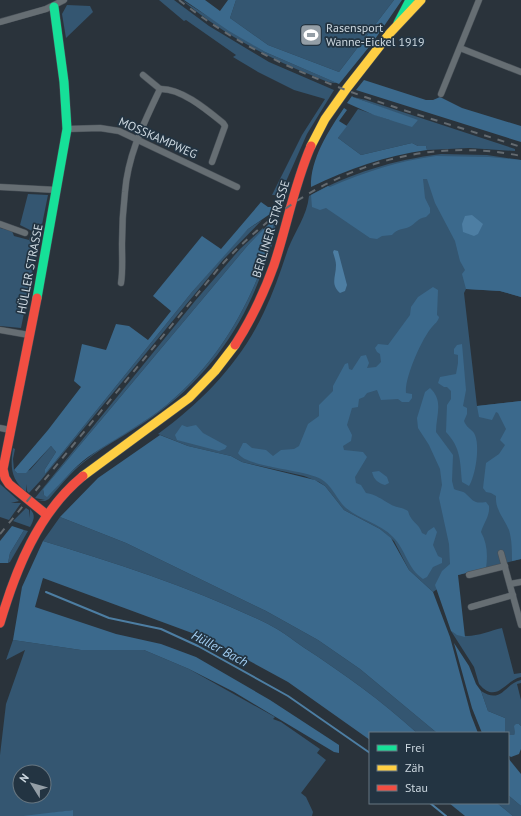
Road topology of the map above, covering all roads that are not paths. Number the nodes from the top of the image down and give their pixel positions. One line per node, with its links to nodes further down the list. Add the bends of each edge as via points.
1 (64, 0): 5 (street)
2 (410, 0): 7 (main road, BERLINER STRASSE)
3 (421, 0): 7 (main road, BERLINER STRASSE)
4 (479, 0): 8 (street)
5 (54, 6): 6 (street); 13 (main road, HÜLLER STRASSE)
6 (0, 22)
7 (397, 25): 26 (main road, BERLINER STRASSE, via 337,101 316,135 301,169 269,279 258,307 230,352 198,390 176,410 81,477)
8 (460, 48): 9 (street); 12 (street)
9 (521, 72)
10 (143, 74): 11 (street)
11 (160, 89): 14 (street); 15 (street, via 167,88 195,101 223,123 225,126)
12 (441, 94)
13 (67, 129): 14 (street, MOSSKAMPWEG, via 110,128); 18 (main road, HÜLLER STRASSE)
14 (136, 139): 17 (street, MOSSKAMPWEG); 21 (street, via 125,190)
15 (212, 162)
16 (0, 187): 18 (street)
17 (237, 187)
18 (57, 190): 23 (main road, HÜLLER STRASSE)
19 (0, 224): 20 (street)
20 (25, 233)
21 (121, 284)
22 (0, 330): 23 (street)
23 (30, 335): 25 (main road, HÜLLER STRASSE)
24 (0, 428): 25 (street)
25 (10, 430): 26 (main road, HÜLLER STRASSE, via 3,469 5,478)
26 (47, 515): 34 (main road, BERLINER STRASSE, via 30,542 12,584)
27 (501, 553): 28 (street)
28 (505, 566): 29 (street); 31 (street)
29 (469, 575)
30 (521, 582): 31 (street)
31 (510, 584): 32 (street)
32 (513, 595): 33 (street); 35 (street)
33 (471, 607)
34 (0, 623)
35 (521, 625)

